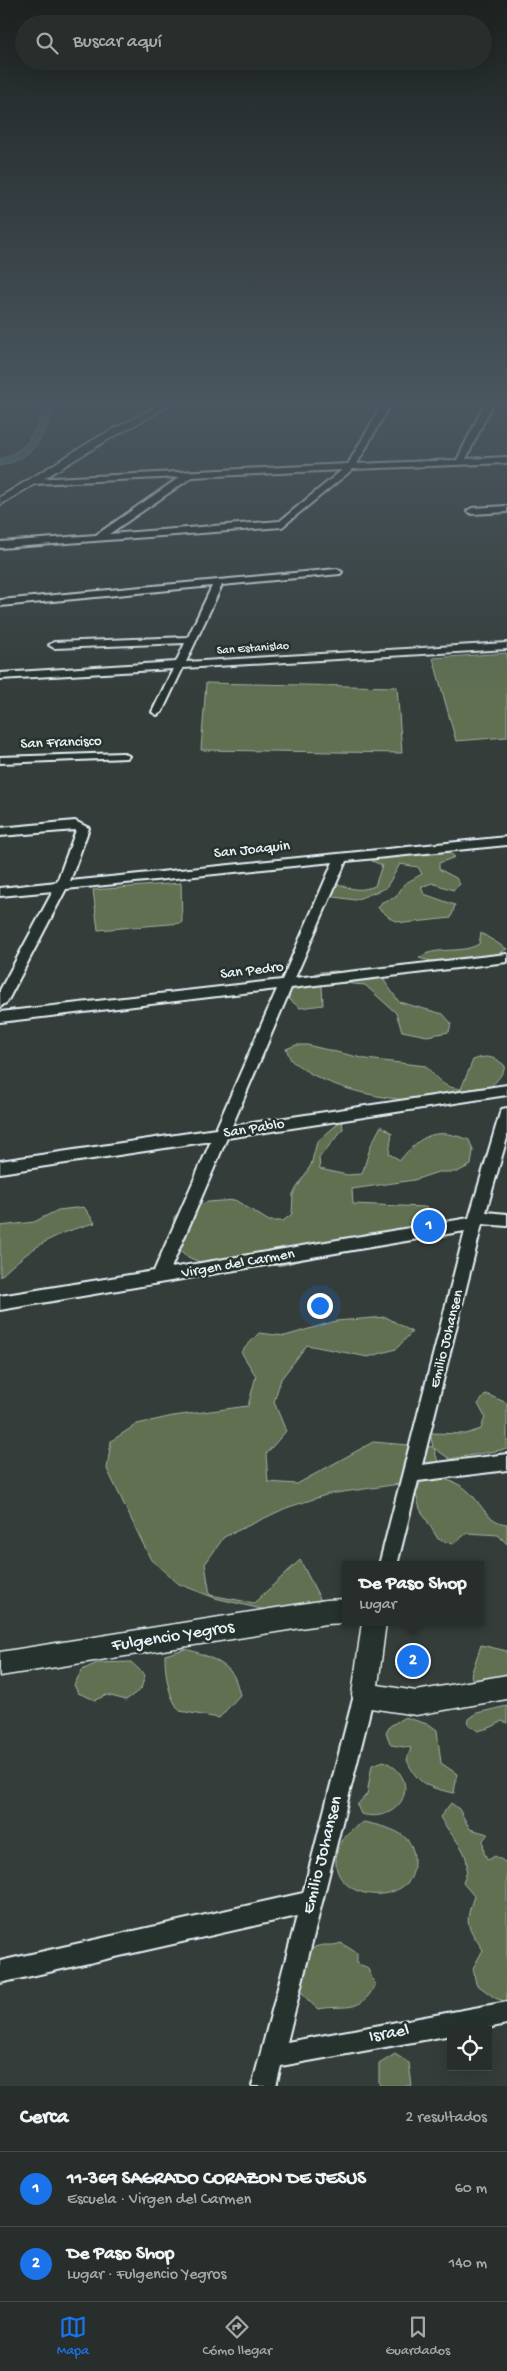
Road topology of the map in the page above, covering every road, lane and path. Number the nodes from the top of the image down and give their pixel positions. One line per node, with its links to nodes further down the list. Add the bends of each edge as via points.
1 (152, 500): 5 (street)
2 (311, 500): 5 (street, via 282,524)
3 (507, 509): 4 (street)
4 (472, 511)
5 (99, 537): 6 (street)
6 (0, 545)
7 (337, 572): 8 (street)
8 (219, 582): 9 (street); 10 (street)
9 (0, 603)
10 (190, 640): 11 (street); 13 (street)
11 (54, 645)
12 (507, 646): 13 (street, San Estanislao)
13 (181, 666): 14 (street, San Estanislao); 15 (street)
14 (0, 676)
15 (157, 712)
16 (124, 756): 17 (street, San Francisco)
17 (0, 760)
18 (0, 832): 21 (street, via 82,827)
19 (507, 841): 20 (street, San Joaquin)
20 (341, 858): 21 (street, San Joaquin); 24 (street)
21 (62, 886): 22 (street, San Joaquin); 25 (street)
22 (0, 892)
23 (507, 958): 24 (street, San Pedro)
24 (288, 983): 26 (street, San Pedro); 29 (street)
25 (0, 1002)
26 (0, 1017)
27 (507, 1090): 29 (street, San Pablo)
28 (507, 1113): 32 (street, Emilio Johansen)
29 (222, 1133): 30 (street, San Pablo); 33 (street)
30 (0, 1167)
31 (507, 1220): 32 (street, Virgen del Carmen)
32 (476, 1221): 33 (street, Virgen del Carmen); 36 (street, Emilio Johansen)
33 (159, 1277): 34 (street, Virgen del Carmen)
34 (0, 1303)
35 (507, 1462): 36 (street)
36 (413, 1474): 37 (street, Emilio Johansen)
37 (389, 1561)
38 (342, 1611): 40 (street, Fulgencio Yegros)
39 (373, 1626): 42 (street, Emilio Johansen)
40 (0, 1664)
41 (507, 1687): 42 (street, via 416,1702)
42 (364, 1695): 43 (street, Emilio Johansen)
43 (311, 1902): 44 (street); 46 (street, Emilio Johansen)
44 (0, 1972)
45 (507, 2013): 46 (street, Israel)
46 (272, 2056): 47 (street, Emilio Johansen)
47 (264, 2086)

